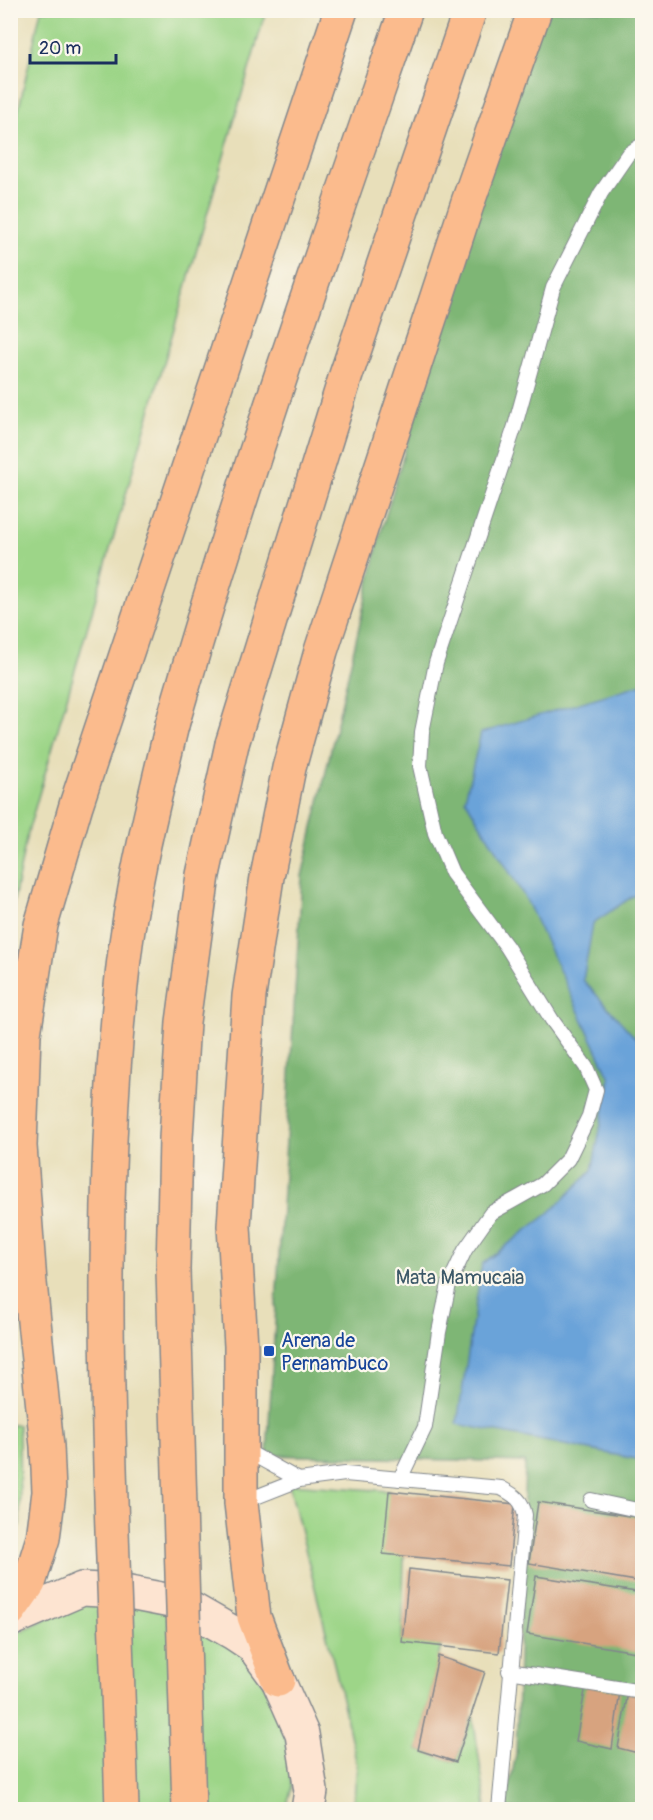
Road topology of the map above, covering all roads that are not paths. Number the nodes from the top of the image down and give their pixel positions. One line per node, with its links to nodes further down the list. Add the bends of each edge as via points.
1 (341, 10): 12 (highway, via 76,805 41,925 24,1035 20,1146 49,1492 43,1538 29,1583)
2 (406, 10): 17 (highway, bridge, via 216,571 172,725 144,843 123,964 111,1106 106,1262)
3 (470, 10): 18 (highway, bridge, via 346,375 232,744 202,886 183,1022 176,1138 174,1293)
4 (535, 10): 6 (highway, via 324,641 289,768 249,996 234,1226 241,1346)
5 (642, 145): 7 (lane, via 628,154 601,193 553,288 515,426 436,663 422,732 420,766 435,833 452,873 507,947 586,1067 596,1090 590,1116 568,1159 543,1184 491,1213 465,1250 449,1284 425,1427)
6 (241, 1448): 8 (lane); 10 (highway)
7 (400, 1479): 8 (lane, via 345,1474); 14 (lane, via 501,1488 523,1505)
8 (299, 1480): 10 (lane)
9 (591, 1500): 11 (lane)
10 (241, 1503): 15 (highway, via 254,1617)
11 (642, 1511)
12 (10, 1610)
13 (10, 1620): 15 (main road, via 82,1590 119,1591 181,1603 253,1646)
14 (510, 1671): 16 (lane); 20 (lane)
15 (278, 1680): 19 (main road, via 302,1734 311,1791)
16 (642, 1692)
17 (122, 1809)
18 (189, 1809)
19 (308, 1809)
20 (499, 1809)

